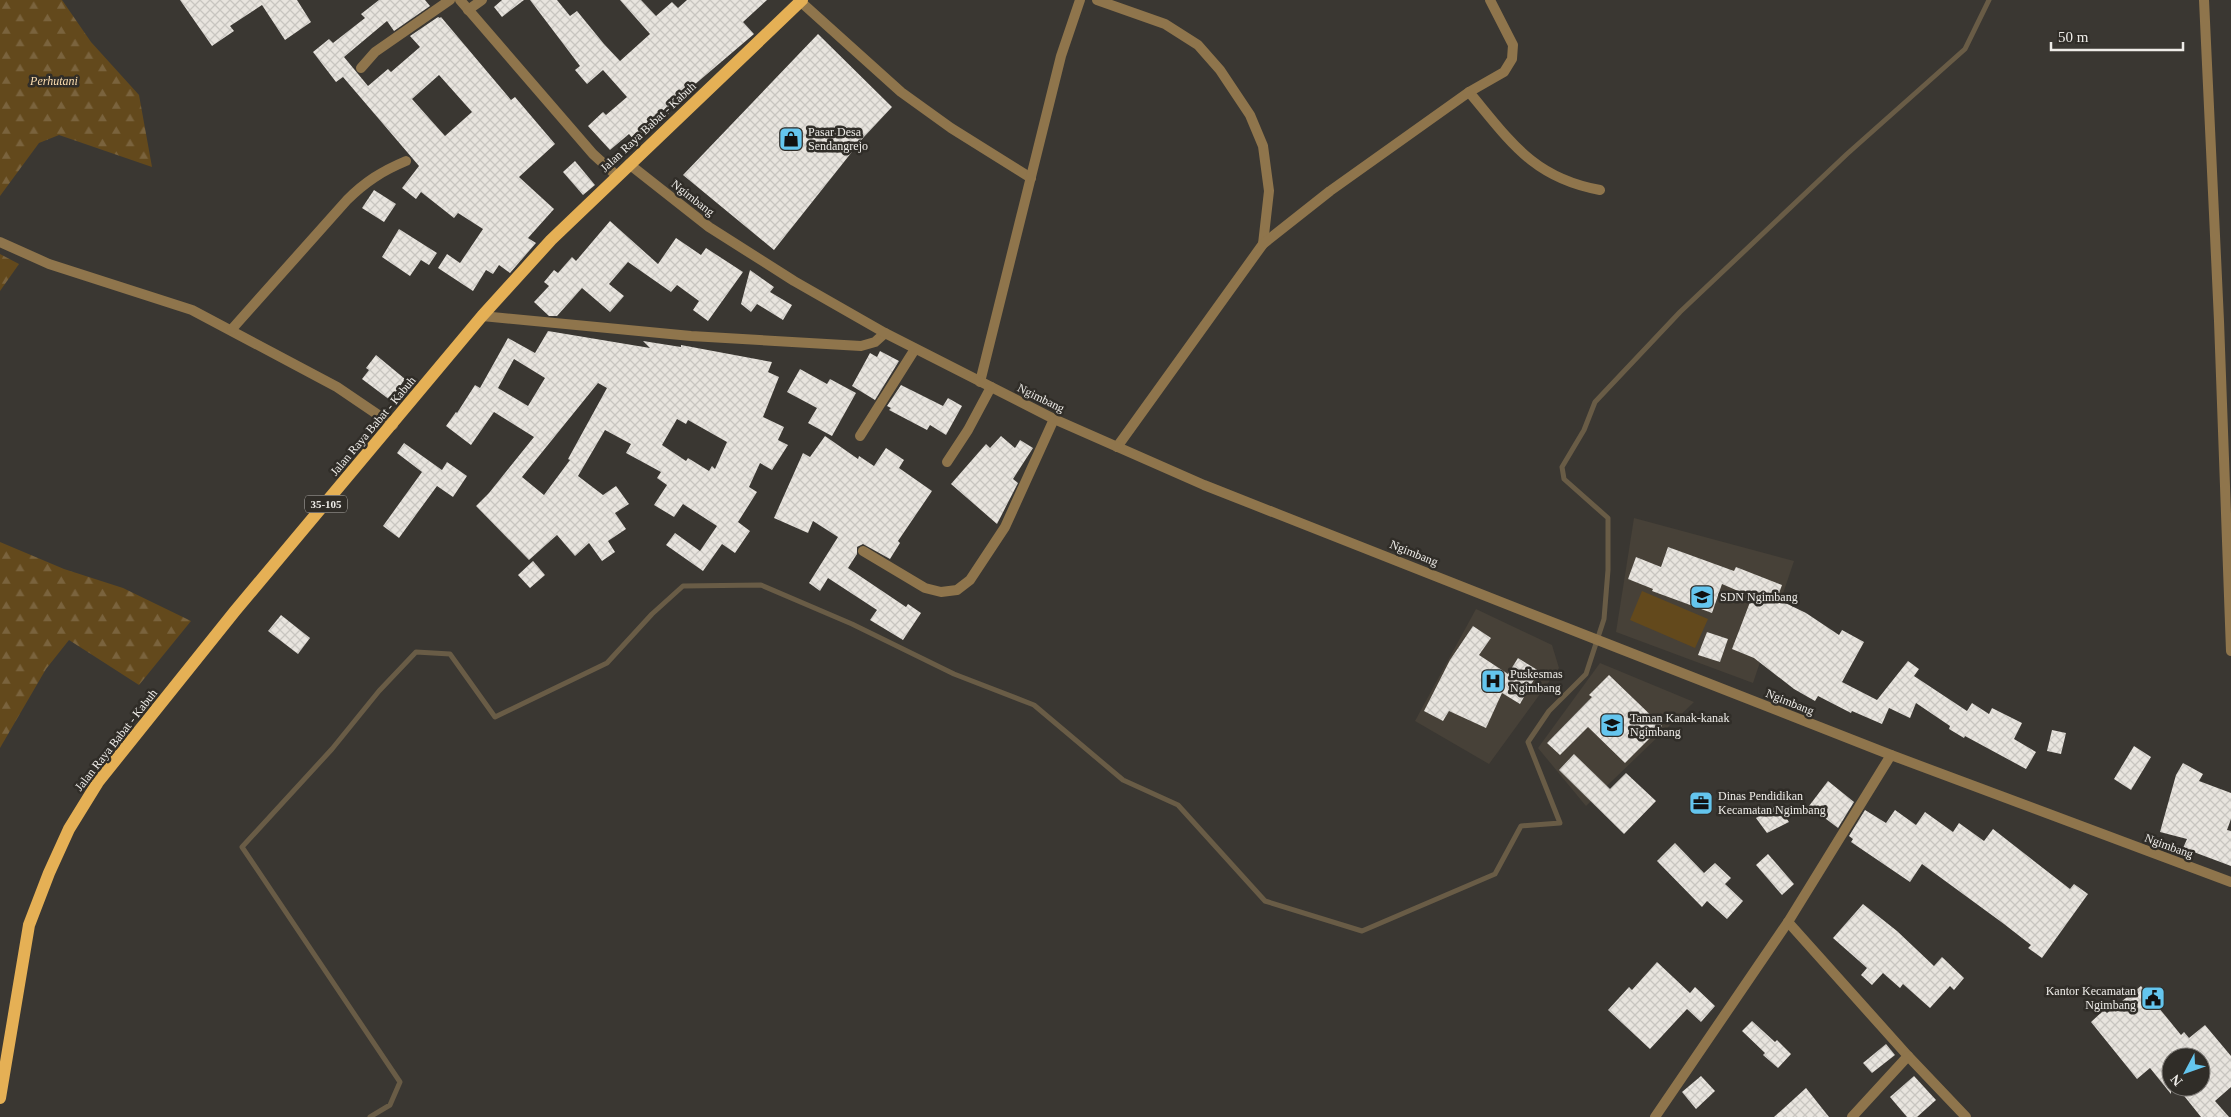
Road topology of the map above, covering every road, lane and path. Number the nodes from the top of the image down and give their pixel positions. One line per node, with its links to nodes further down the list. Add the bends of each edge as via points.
1 (450, 0): 10 (street, via 375,52)
2 (460, 0): 9 (street)
3 (482, 0): 9 (street)
4 (1080, 0): 15 (street, via 1061,56)
5 (1097, 0): 18 (street, via 1165,24 1198,44 1220,70 1250,115 1263,146 1269,191)
6 (1490, 0): 11 (street, via 1513,45 1512,59 1504,72)
7 (2204, 0): 31 (street)
8 (802, 1): 13 (main road, Jalan Raya Babat - Kabuh / 35-105); 15 (street, via 901,92)
9 (468, 10): 14 (street, via 593,154)
10 (361, 68)
11 (1469, 92): 16 (street, via 1528,160 1575,186); 18 (street, via 1330,191)
12 (406, 161): 20 (street, via 381,172 347,200)
13 (629, 164): 14 (main road, Jalan Raya Babat - Kabuh / 35-105); 21 (street, Ngimbang, via 709,227)
14 (616, 175): 19 (main road, Jalan Raya Babat - Kabuh / 35-105)
15 (1031, 178): 23 (street)
16 (1600, 190)
17 (0, 242): 20 (street, via 49,264 192,310)
18 (1263, 244): 28 (street)
19 (482, 316): 21 (street, via 691,336 861,346 875,342); 26 (main road, Jalan Raya Babat - Kabuh / 35-105)
20 (232, 329): 26 (street, via 337,387)
21 (885, 334): 22 (street, Ngimbang)
22 (915, 349): 23 (street, Ngimbang); 27 (street)
23 (980, 382): 24 (street, Ngimbang)
24 (991, 388): 25 (street, Ngimbang); 29 (street)
25 (1054, 419): 28 (street, Ngimbang); 30 (street, via 1005,527 970,580 957,590 941,592 925,588)
26 (393, 425): 36 (main road, Jalan Raya Babat - Kabuh / 35-105, via 98,782 69,829 29,925)
27 (860, 436)
28 (1117, 447): 32 (street, Ngimbang, via 1204,485)
29 (947, 462)
30 (863, 551)
31 (2231, 651)
32 (1891, 755): 33 (street, Ngimbang); 34 (street)
33 (2231, 882)
34 (1788, 922): 35 (street); 37 (street)
35 (1908, 1056): 38 (street); 39 (street)
36 (0, 1098)
37 (1655, 1117)
38 (1852, 1117)
39 (1966, 1117)

